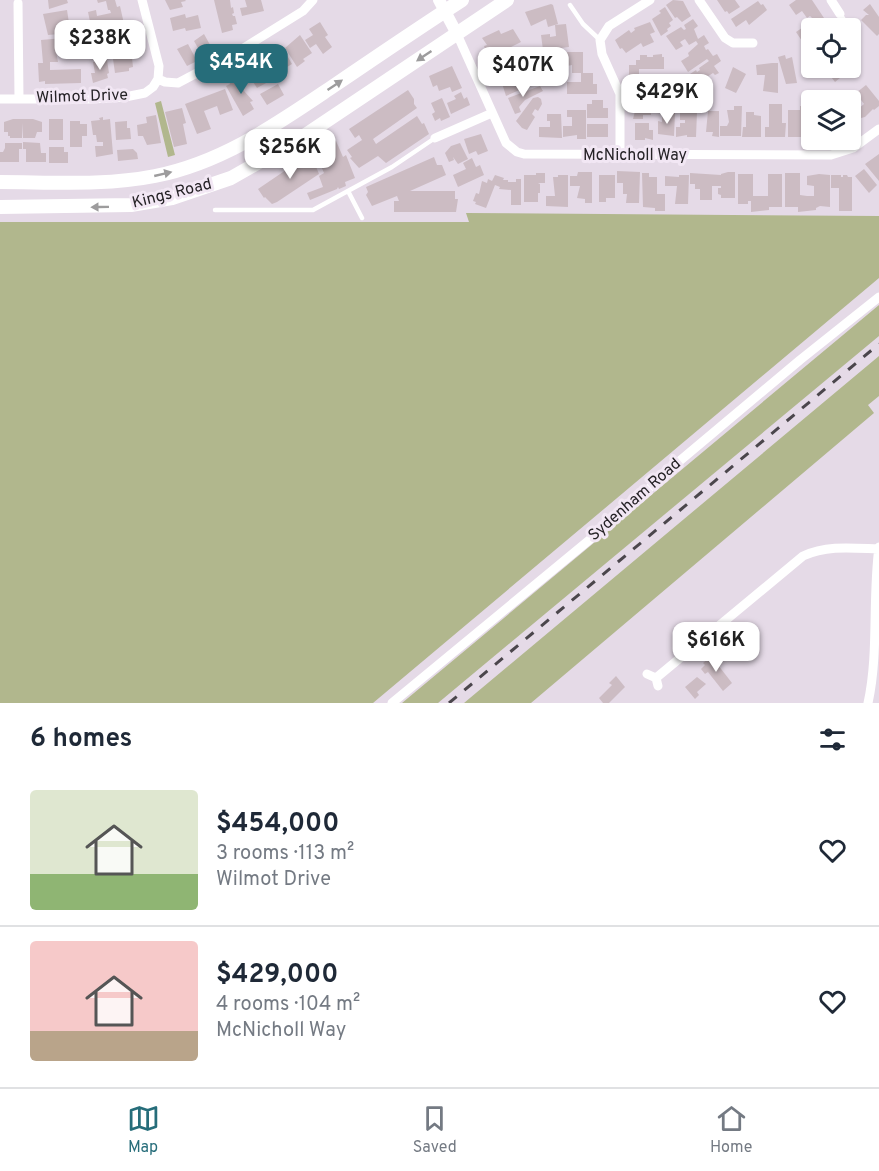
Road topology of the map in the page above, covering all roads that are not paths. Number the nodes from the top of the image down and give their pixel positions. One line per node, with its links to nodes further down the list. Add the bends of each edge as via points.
1 (142, 0): 16 (street, via 159,66)
2 (313, 0): 16 (street, via 303,11 242,49 178,83)
3 (462, 0): 10 (main road, Kings Road)
4 (507, 0): 13 (main road, Kings Road)
5 (650, 0): 14 (street, via 609,26)
6 (699, 0): 15 (street, via 725,38)
7 (833, 1): 11 (street)
8 (18, 3): 18 (street)
9 (570, 5): 14 (lane)
10 (442, 6): 13 (street); 23 (main road, Kings Road, one-way to 10, via 121,181 202,163 270,129)
11 (840, 14): 12 (lane)
12 (843, 18)
13 (457, 34): 19 (street, McNicholl Way); 25 (main road, Kings Road, one-way to 25, via 301,138 213,185 131,205)
14 (600, 40): 22 (street, via 620,94)
15 (753, 43)
16 (158, 79): 18 (street, Wilmot Drive, via 145,93 125,97)
17 (0, 99): 18 (street, Wilmot Drive)
18 (19, 99)
19 (492, 113): 21 (street); 22 (street, McNicholl Way, via 506,142 517,152)
20 (879, 129): 22 (street, McNicholl Way, via 854,148 831,155)
21 (435, 138): 24 (lane)
22 (620, 155)
23 (0, 182)
24 (348, 190): 26 (lane, via 313,210); 27 (lane)
25 (0, 207)
26 (215, 210)
27 (362, 218)
28 (879, 297): 32 (street, Sydenham Road)
29 (879, 548): 30 (street, via 832,548 803,556); 31 (street)
30 (654, 679)
31 (877, 683): 33 (street)
32 (392, 703)
33 (868, 703)

